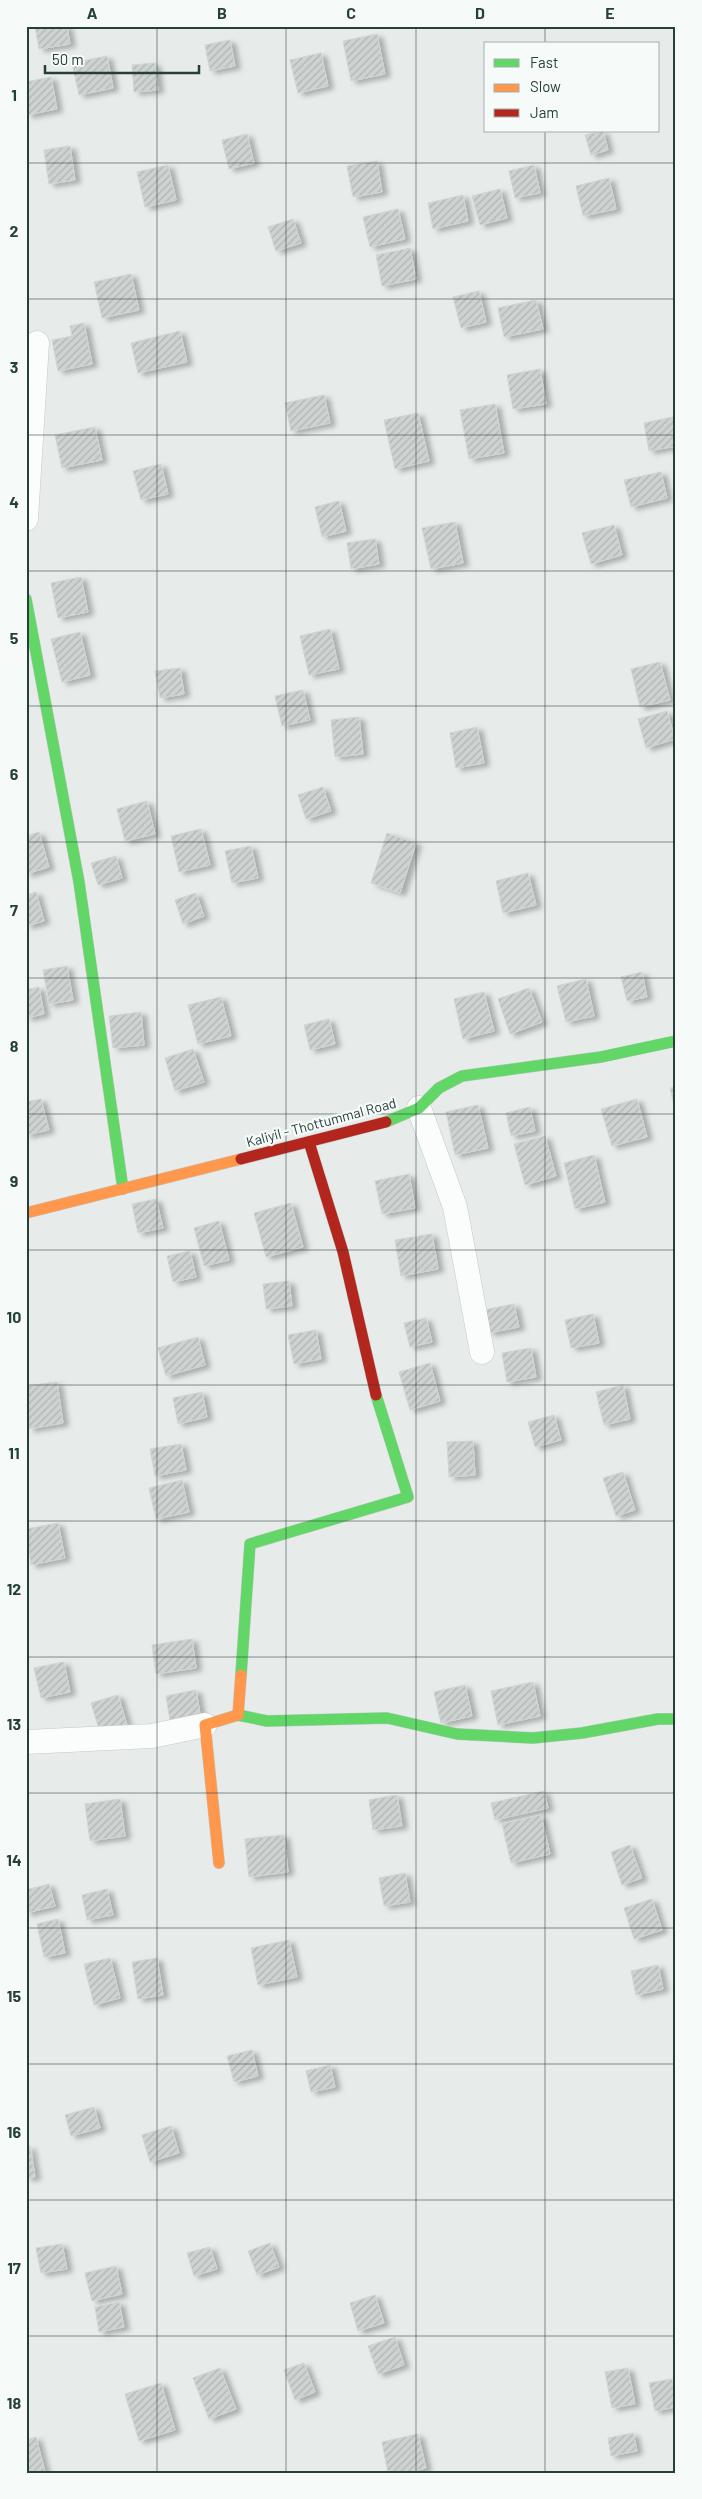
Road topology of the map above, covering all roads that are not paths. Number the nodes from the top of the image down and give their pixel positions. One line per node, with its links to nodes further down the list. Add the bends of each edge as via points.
1 (37, 343): 2 (street)
2 (26, 518)
3 (26, 599): 7 (street, via 79,882)
4 (676, 1041): 5 (street, Kaliyil - Thottummal Road, via 601,1057 462,1076 439,1088)
5 (419, 1108): 6 (street, Kaliyil - Thottummal Road, via 393,1120); 9 (street, via 455,1206)
6 (309, 1142): 7 (street, Kaliyil - Thottummal Road); 10 (street, via 343,1252 371,1381 408,1497 250,1544)
7 (123, 1190): 8 (street, Kaliyil - Thottummal Road)
8 (26, 1213)
9 (482, 1352)
10 (238, 1715): 11 (street, via 267,1721 387,1718 457,1734 533,1738); 12 (street)
11 (676, 1719)
12 (205, 1725): 13 (street, via 152,1736); 14 (street)
13 (26, 1742)
14 (219, 1862)

